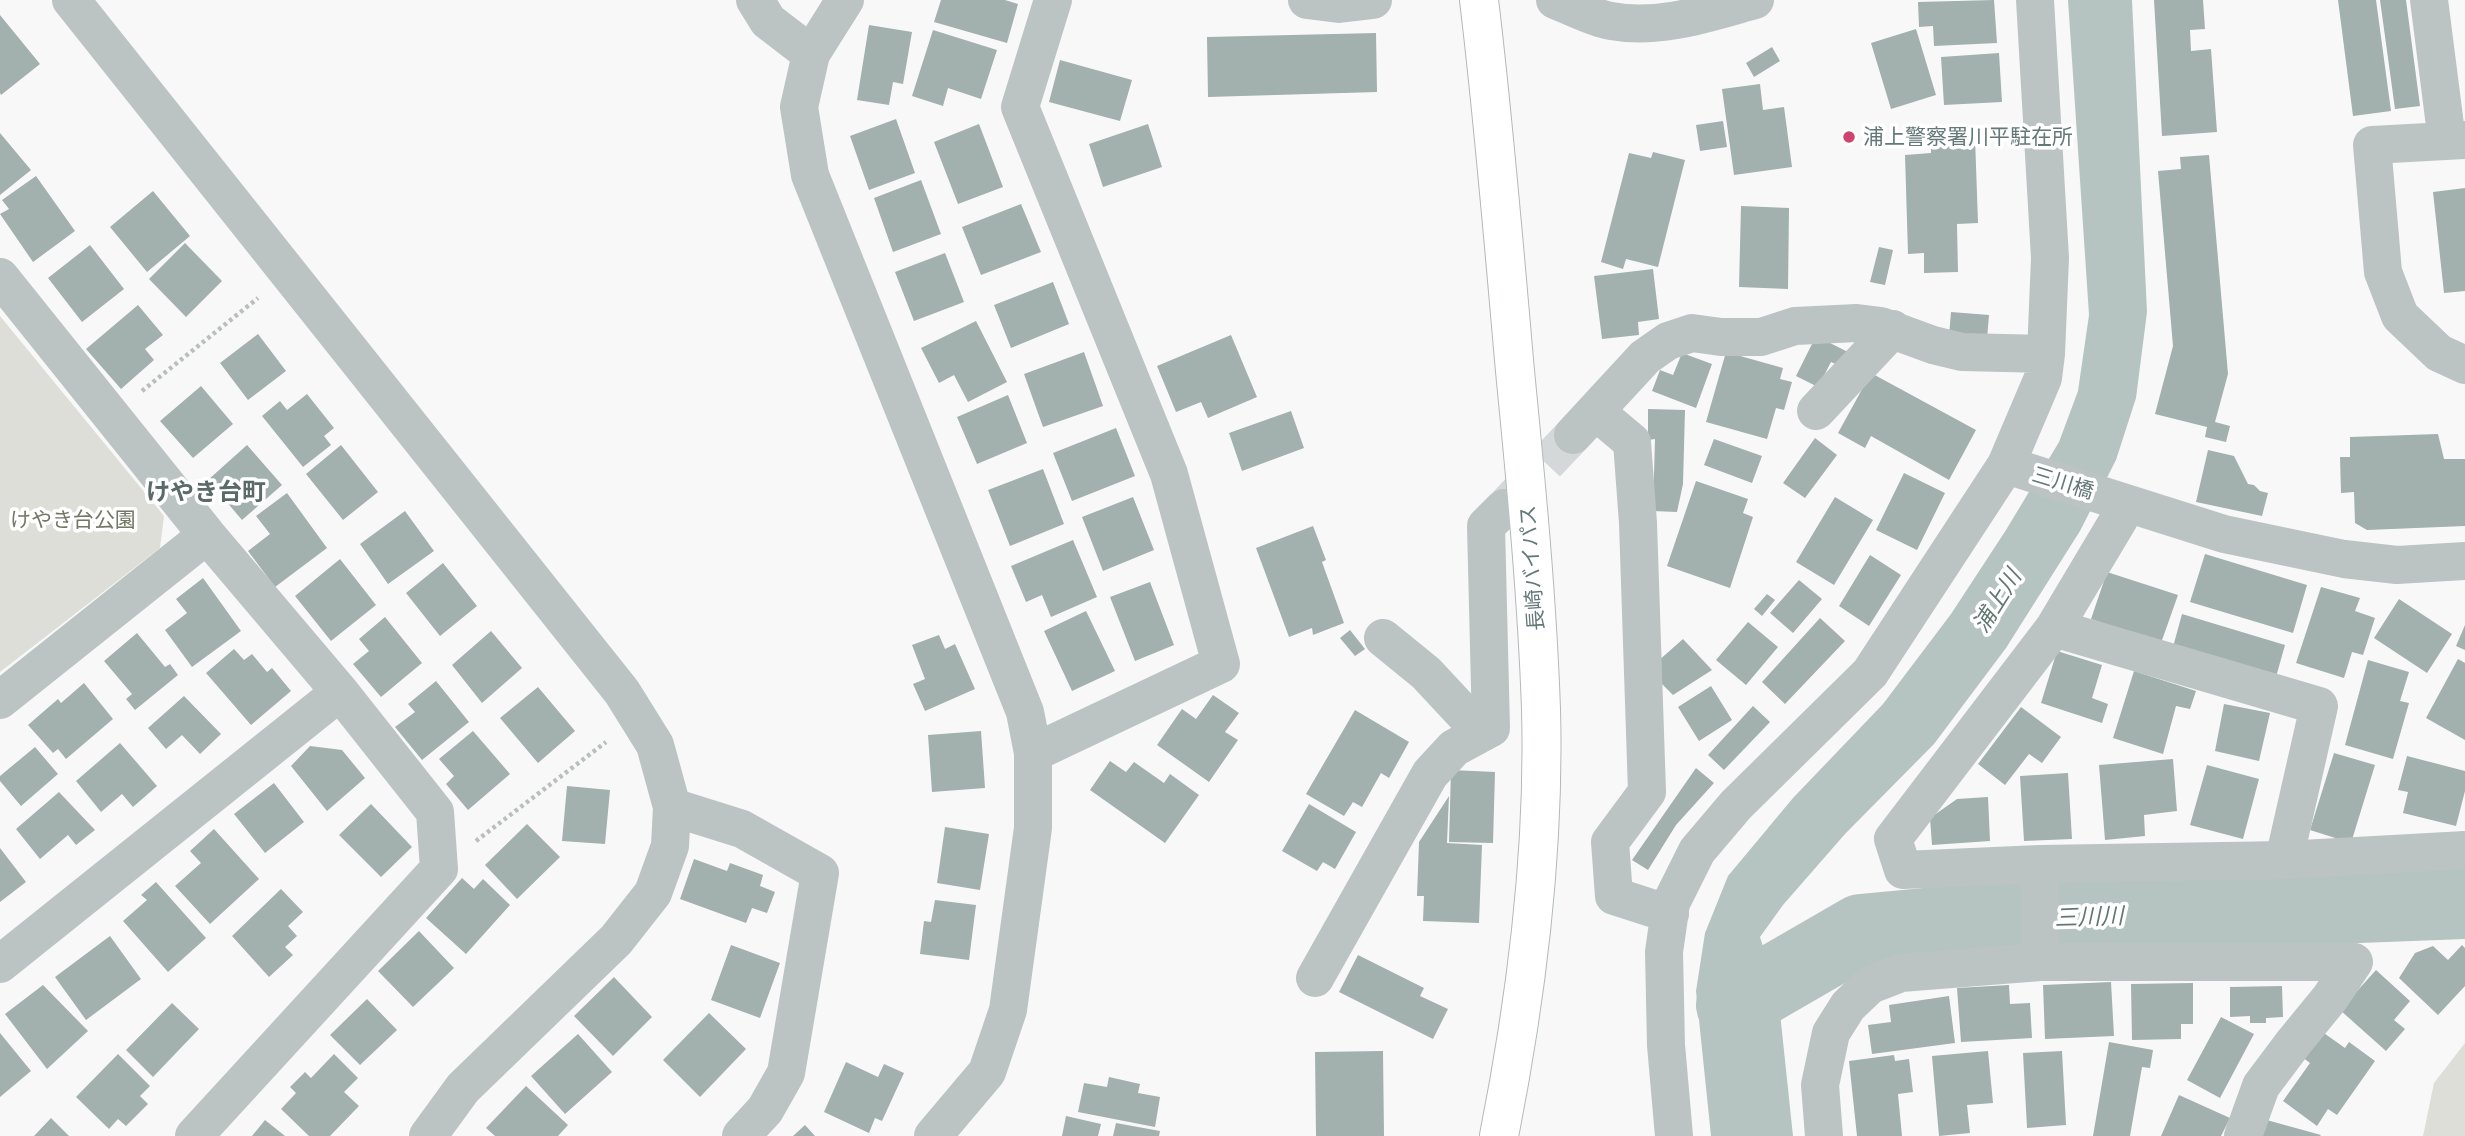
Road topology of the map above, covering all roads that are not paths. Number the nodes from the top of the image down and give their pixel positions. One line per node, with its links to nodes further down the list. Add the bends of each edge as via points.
1 (71, 0): 32 (street, via 622,692 655,745)
2 (755, 0): 13 (street, via 768,21)
3 (845, 0): 13 (street)
4 (1053, 0): 31 (street, via 1020,107 1169,474 1221,664)
5 (1307, 0): 6 (street, via 1339,4)
6 (1373, 0)
7 (1479, 0): 14 (highway, 長崎バイパス)
8 (1504, 0): 14 (highway, 長崎バイパス)
9 (1555, 0): 10 (street, via 1610,21 1655,24)
10 (1755, 0)
11 (2035, 0): 18 (street, via 2050,258)
12 (2429, 0): 15 (street)
13 (811, 54): 31 (street, via 799,107 810,175 1025,712)
14 (1505, 104): 44 (highway, 長崎バイパス, via 1541,711 1531,947); 45 (highway, 長崎バイパス, via 1557,561 1563,710 1562,839 1553,951)
15 (2456, 141): 19 (street, via 2372,145 2383,272 2400,316 2439,353)
16 (0, 277): 24 (street)
17 (1893, 329): 18 (street, via 1962,352); 20 (street); 36 (street, via 1825,323 1761,337 1692,333 1668,341 1645,357 1584,423 1632,442 1639,537 1647,792 1610,842 1614,896)
18 (2046, 354): 21 (street, via 2042,377)
19 (2465, 365)
20 (1816, 411)
21 (2006, 465): 22 (street, 三川橋); 36 (street, via 1870,673 1736,805 1697,851 1671,902)
22 (2125, 502): 25 (street, 三川橋, via 2224,534 2344,559 2397,565); 26 (street)
23 (1504, 508): 30 (street, via 1486,526 1491,728)
24 (207, 535): 28 (street); 29 (street)
25 (2465, 561)
26 (2054, 628): 34 (street, via 2319,706); 35 (street, via 1893,839 1903,870)
27 (1383, 638): 30 (street, via 1426,673)
28 (340, 692): 38 (street); 40 (street, via 435,812 439,869)
29 (0, 700)
30 (1482, 733): 39 (street, via 1454,748 1430,774)
31 (1033, 753): 43 (street, via 1033,828 1008,1010 987,1072)
32 (672, 807): 41 (street, via 670,846 653,893 617,940 463,1088); 42 (street, via 742,830 820,873 786,1073 765,1110)
33 (2465, 850): 34 (street)
34 (2284, 860): 35 (street)
35 (2040, 864): 37 (street)
36 (1670, 914): 46 (street, via 1664,952)
37 (2039, 962): 47 (street, via 1901,973 1870,985 1848,1006 1831,1033 1820,1085); 48 (street, via 2354,962 2261,1086)
38 (0, 964)
39 (1315, 978)
40 (194, 1136)
41 (428, 1136)
42 (741, 1136)
43 (933, 1136)
44 (1499, 1136)
45 (1522, 1136)
46 (1674, 1136)
47 (1824, 1136)
48 (2243, 1136)

